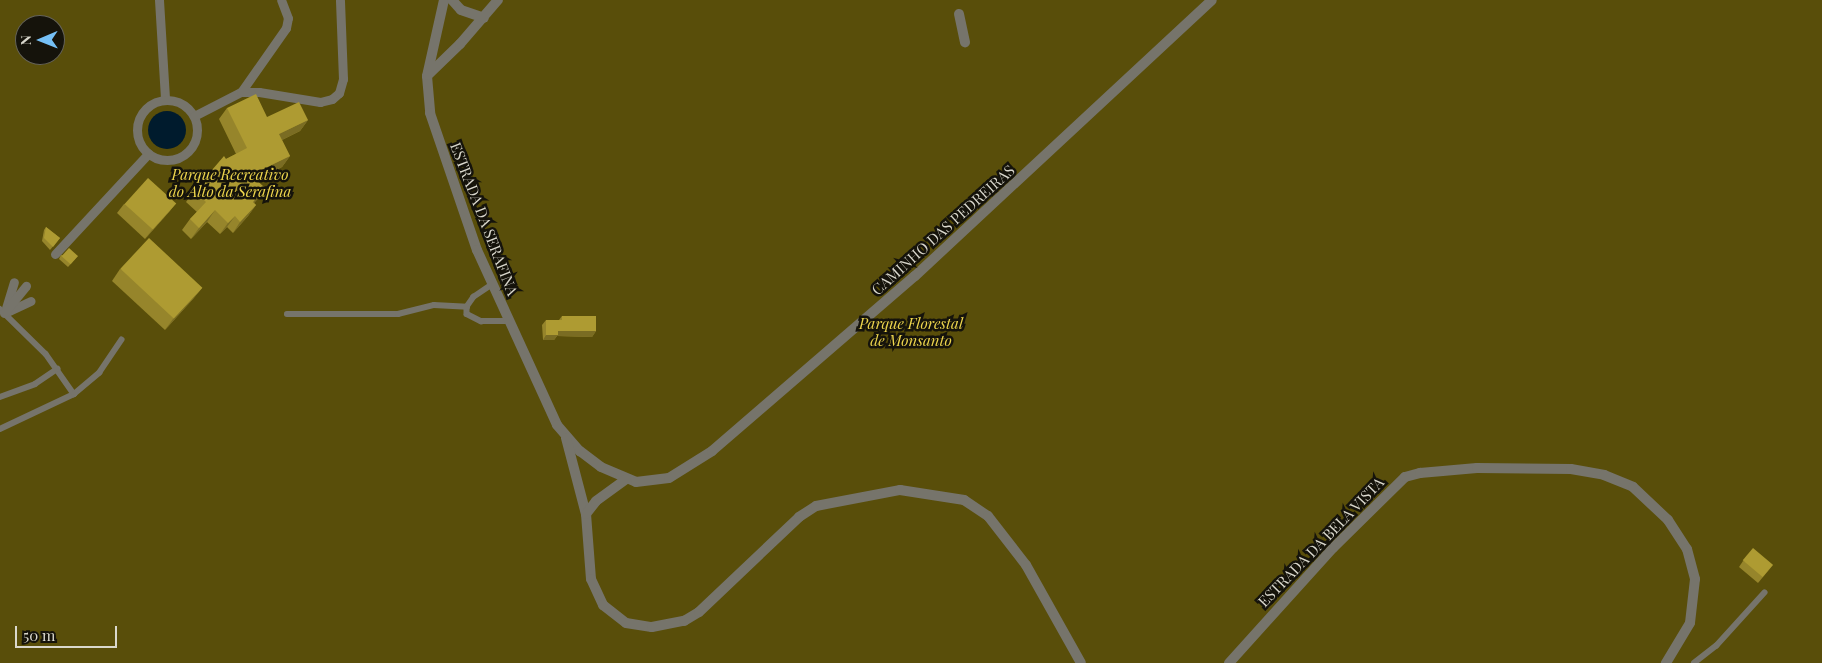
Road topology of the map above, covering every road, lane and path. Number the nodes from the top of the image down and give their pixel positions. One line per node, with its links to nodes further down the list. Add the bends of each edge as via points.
1 (159, 0): 13 (street)
2 (281, 0): 12 (street, via 288,18 286,28)
3 (340, 0): 12 (street, via 343,79 339,93 320,102)
4 (444, 0): 11 (street, ESTRADA DA SERAFINA)
5 (452, 0): 9 (street, via 461,10)
6 (498, 0): 9 (street)
7 (1212, 0): 31 (street, CAMINHO DAS PEDREIRAS, via 915,276 712,451 669,478 636,482)
8 (958, 14): 10 (street)
9 (484, 18): 11 (street)
10 (965, 42)
11 (427, 76): 18 (street, ESTRADA DA SERAFINA, via 435,129)
12 (241, 92): 14 (street)
13 (165, 99): 14 (street, via 179,102); 15 (street, via 150,105 137,124 138,140)
14 (194, 116): 15 (street, via 197,138 183,156 169,160)
15 (148, 154): 16 (street)
16 (54, 254)
17 (14, 282): 22 (street)
18 (492, 285): 21 (lane, via 474,297); 24 (street, ESTRADA DA SERAFINA)
19 (26, 286): 22 (street)
20 (31, 301): 22 (street)
21 (467, 307): 23 (lane, via 434,304 398,314); 24 (lane, via 471,318)
22 (2, 311): 26 (lane)
23 (287, 314)
24 (507, 321): 30 (street, ESTRADA DA SERAFINA, via 550,413)
25 (121, 340): 27 (lane, via 99,373)
26 (57, 369): 27 (lane); 28 (lane, via 35,384)
27 (74, 394): 29 (lane)
28 (0, 397)
29 (0, 429)
30 (566, 438): 31 (street, CAMINHO DAS PEDREIRAS, via 601,467); 32 (street)
31 (626, 479): 32 (street, via 596,501)
32 (586, 514): 34 (street, via 587,560 598,598 626,623 652,628 673,625 699,612 799,517 816,506 900,490 964,500 988,516 1014,548 1065,630)
33 (1764, 593): 37 (lane, via 1716,646)
34 (1081, 663)
35 (1229, 663): 36 (street, ESTRADA DA BELA VISTA, via 1333,548 1405,478 1420,473 1477,468 1571,469 1604,475 1633,487 1668,520 1687,549 1695,579 1690,623)
36 (1666, 663)
37 (1694, 663)

